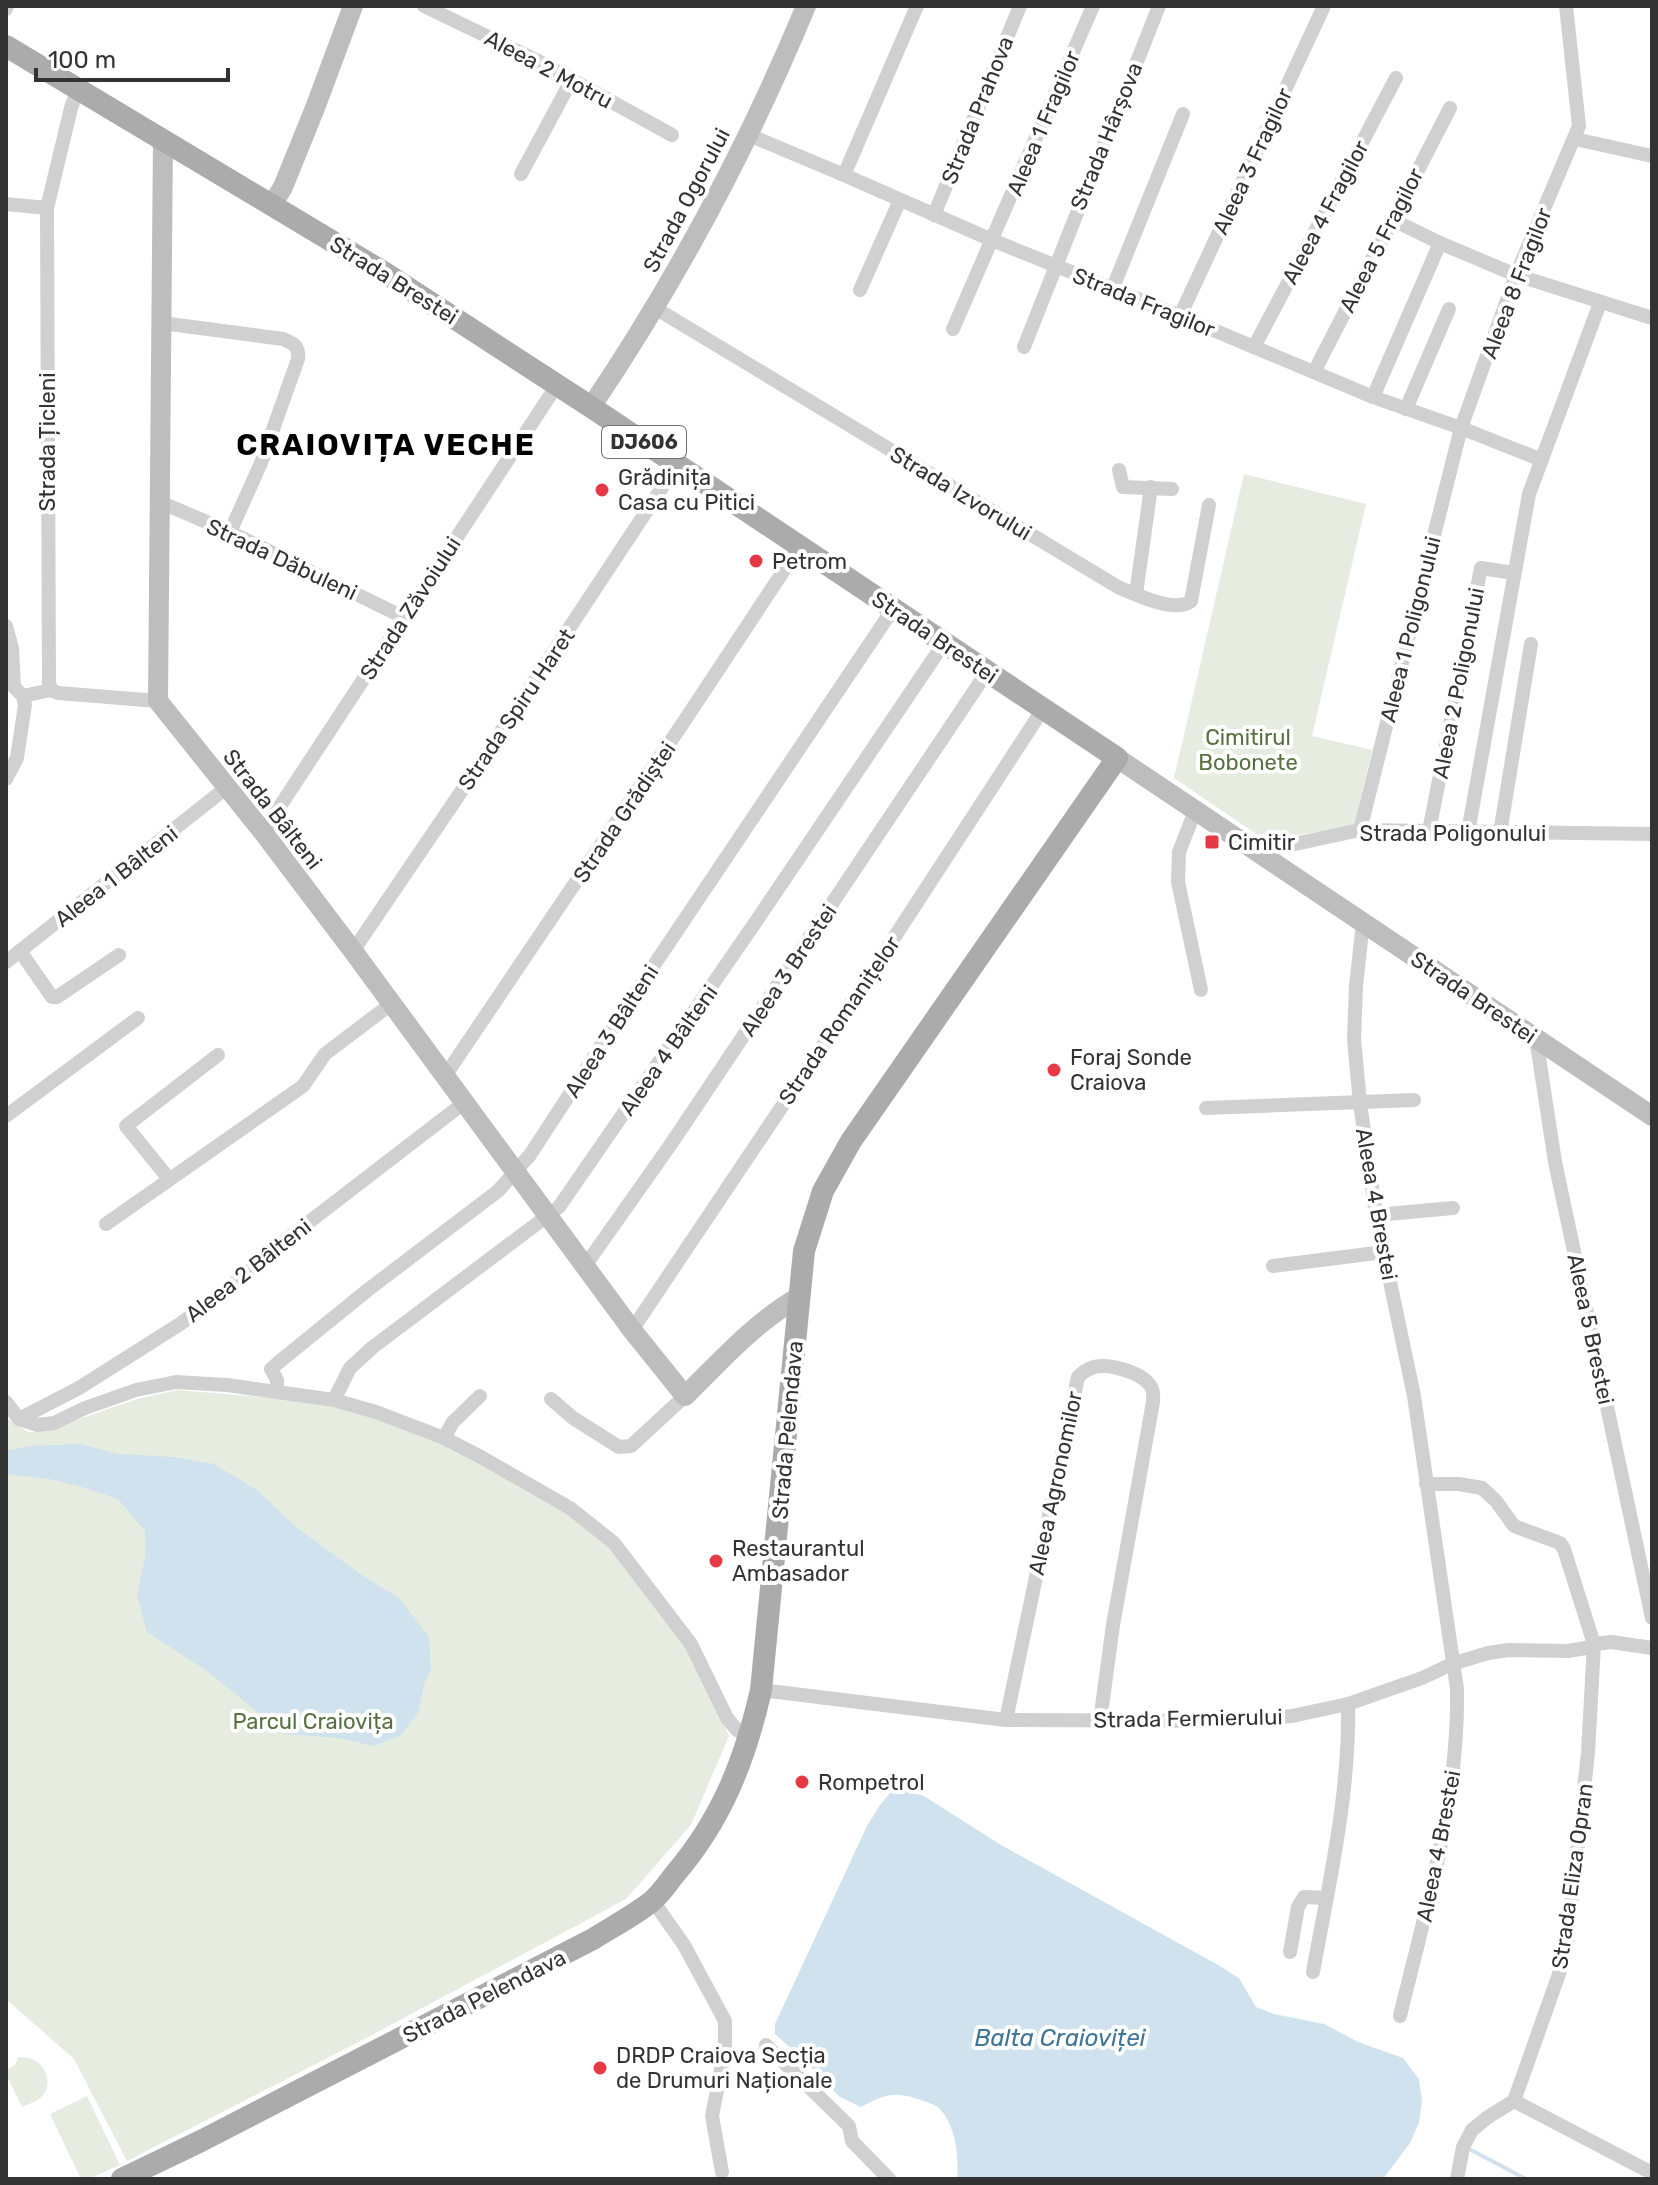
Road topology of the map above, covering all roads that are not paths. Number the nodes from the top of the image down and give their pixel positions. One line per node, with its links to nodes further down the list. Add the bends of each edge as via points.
1 (353, 6): 25 (street)
2 (424, 6): 12 (street, Aleea 2 Motru)
3 (806, 6): 17 (street, Strada Ogorului)
4 (917, 6): 22 (street)
5 (1020, 6): 27 (street, Strada Prahova)
6 (1093, 6): 29 (street, Aleea 1 Fragilor)
7 (1159, 6): 31 (street, Strada Hârșova)
8 (1324, 6): 38 (street, Aleea 3 Fragilor)
9 (1566, 6): 18 (street, via 1579,126)
10 (6, 46): 13 (main road, Strada Brestei / DJ606)
11 (1396, 78): 43 (street, Aleea 4 Fragilor)
12 (571, 81): 16 (street, Aleea 2 Motru); 21 (street)
13 (78, 89): 19 (main road, Strada Brestei / DJ606); 26 (street, Strada Țicleni)
14 (1450, 108): 28 (street, Aleea 5 Fragilor)
15 (1183, 114): 34 (street)
16 (672, 135)
17 (749, 135): 22 (street, Strada Fragilor); 36 (street, Strada Ogorului)
18 (1575, 139): 20 (street); 32 (street, Aleea 8 Fragilor)
19 (163, 140): 25 (main road, Strada Brestei / DJ606); 40 (street)
20 (1652, 156)
21 (521, 174)
22 (844, 175): 23 (street, Strada Fragilor)
23 (900, 200): 27 (street, Strada Fragilor); 33 (street)
24 (6, 204): 26 (street)
25 (272, 205): 45 (main road, Strada Brestei / DJ606)
26 (47, 208): 67 (street, Strada Țicleni)
27 (934, 215): 29 (street, Strada Fragilor)
28 (1391, 219): 30 (street); 44 (street, Aleea 5 Fragilor)
29 (992, 240): 31 (street, Strada Fragilor); 41 (street, Aleea 1 Fragilor)
30 (1440, 243): 32 (street); 46 (street)
31 (1055, 266): 34 (street, Strada Fragilor); 42 (street, Strada Hârșova)
32 (1516, 275): 35 (street); 49 (street, Aleea 8 Fragilor)
33 (860, 290)
34 (1112, 290): 38 (street, Strada Fragilor)
35 (1600, 303): 39 (street); 50 (street, Aleea 2 Poligonului)
36 (655, 308): 47 (street, Strada Ogorului); 60 (street, Strada Izvorului)
37 (1449, 309): 48 (street)
38 (1180, 316): 43 (street, Strada Fragilor)
39 (1652, 318)
40 (162, 323): 55 (street); 57 (street, via 283,339 299,351 261,463)
41 (953, 329)
42 (1024, 347)
43 (1254, 347): 44 (street, Strada Fragilor)
44 (1314, 372): 46 (street, Strada Fragilor)
45 (557, 385): 47 (main road, Strada Brestei / DJ606); 62 (street, Strada Zăvoiului)
46 (1373, 397): 48 (street, Strada Fragilor)
47 (591, 407): 51 (main road, Strada Brestei / DJ606)
48 (1406, 409): 49 (street, Strada Fragilor)
49 (1461, 428): 50 (street, Strada Fragilor); 75 (street, Aleea 1 Poligonului)
50 (1542, 460): 59 (street, Aleea 2 Poligonului, via 1529,494)
51 (677, 465): 58 (main road, Strada Brestei / DJ606); 84 (street, Strada Spiru Haret)
52 (1119, 470): 53 (street, via 1123,487)
53 (1151, 487): 54 (street); 60 (street)
54 (1172, 489)
55 (160, 502): 57 (street, Strada Dăbuleni); 69 (street)
56 (1209, 505): 60 (street, Strada Izvorului, via 1189,604 1167,604)
57 (230, 532): 62 (street, Strada Dăbuleni)
58 (800, 546): 61 (main road, Strada Brestei / DJ606); 92 (street, Strada Grădiștei)
59 (1514, 573): 76 (street, Aleea 2 Poligonului, via 1481,568); 78 (street, Aleea 2 Poligonului)
60 (1136, 594)
61 (893, 609): 64 (main road, Strada Brestei / DJ606); 99 (street, Aleea 3 Bâlteni)
62 (403, 617): 77 (street, Strada Zăvoiului)
63 (6, 626): 68 (street, via 14,687)
64 (944, 643): 66 (main road, Strada Brestei / DJ606); 102 (street, Aleea 4 Bâlteni, via 620,1121 559,1207)
65 (1531, 644): 79 (street)
66 (987, 672): 70 (main road, Strada Brestei / DJ606); 106 (street, Aleea 3 Brestei)
67 (51, 690): 68 (street); 69 (street)
68 (23, 696): 72 (street, via 17,758)
69 (158, 701): 73 (street, Strada Bâlteni)
70 (1043, 709): 71 (main road, Strada Brestei / DJ606); 109 (street, Strada Romanițelor)
71 (1117, 758): 74 (street, Strada Brestei / DJ606); 108 (main road, Strada Pelendava, via 851,1141 823,1191 804,1251)
72 (6, 779)
73 (226, 788): 77 (street, Strada Bâlteni); 83 (street, Aleea 1 Bâlteni)
74 (1195, 811): 81 (street, Strada Brestei / DJ606); 87 (street, via 1179,852 1178,882)
75 (1360, 830): 76 (street, Strada Poligonului); 81 (street, Strada Poligonului)
76 (1429, 831): 78 (street, Strada Poligonului)
77 (263, 832): 84 (street, Strada Bâlteni)
78 (1468, 832): 79 (street, Strada Poligonului)
79 (1500, 833): 80 (street, Strada Poligonului)
80 (1652, 834)
81 (1257, 852): 82 (street, Strada Brestei / DJ606)
82 (1363, 922): 90 (street, Strada Brestei / DJ606); 95 (street, Aleea 4 Brestei, via 1354,1039)
83 (20, 951): 85 (street, via 52,997); 86 (street, Aleea 1 Bâlteni)
84 (353, 951): 88 (street, Strada Bâlteni)
85 (119, 955)
86 (6, 962)
87 (1201, 990)
88 (391, 1004): 92 (street, Strada Bâlteni); 100 (street, via 325,1054 303,1086)
89 (138, 1018): 97 (street)
90 (1536, 1038): 98 (street, Strada Brestei / DJ606); 119 (street, Aleea 5 Brestei, via 1555,1162)
91 (218, 1055): 100 (street, via 126,1126)
92 (445, 1076): 94 (street, Strada Bâlteni)
93 (1414, 1100): 95 (street)
94 (465, 1102): 99 (street, Strada Bâlteni); 116 (street, Aleea 2 Bâlteni, via 180,1324)
95 (1360, 1103): 96 (street); 103 (street, Aleea 4 Brestei)
96 (1206, 1108)
97 (6, 1116)
98 (1652, 1116)
99 (516, 1172): 102 (street, Strada Bâlteni); 110 (street, Aleea 3 Bâlteni, via 271,1369)
100 (169, 1179): 104 (street)
101 (1453, 1208): 103 (street)
102 (547, 1215): 106 (street, Strada Bâlteni); 114 (street, Aleea 4 Bâlteni, via 373,1347 350,1368)
103 (1376, 1215): 105 (street, Aleea 4 Brestei)
104 (106, 1224)
105 (1384, 1252): 107 (street); 118 (street, Aleea 4 Brestei)
106 (585, 1266): 109 (street, Strada Bâlteni)
107 (1273, 1266)
108 (799, 1297): 112 (street, via 778,1309); 123 (main road, Strada Pelendava)
109 (632, 1330): 112 (street, Strada Bâlteni)
110 (277, 1391): 114 (street); 116 (street, via 176,1382 136,1390 54,1423)
111 (480, 1396): 117 (street)
112 (685, 1396): 113 (street, via 631,1446 623,1447)
113 (551, 1399)
114 (334, 1400): 117 (street)
115 (6, 1402): 116 (street)
116 (19, 1419)
117 (444, 1438): 127 (street, via 570,1508 614,1543 691,1644 727,1718)
118 (1426, 1484): 120 (street, via 1482,1488 1514,1526 1560,1543); 122 (street, Aleea 4 Brestei)
119 (1652, 1618)
120 (1594, 1644): 121 (street, Strada Fermierului); 122 (street, Strada Fermierului, via 1568,1651 1509,1650); 134 (street, Strada Eliza Opran, via 1567,1943)
121 (1652, 1648)
122 (1452, 1664): 124 (street, Strada Fermierului); 132 (street, Aleea 4 Brestei, via 1458,1715 1453,1778 1442,1846)
123 (761, 1690): 125 (street, Strada Fermierului); 127 (main road, Strada Pelendava)
124 (1348, 1704): 126 (street, Strada Fermierului, via 1292,1716 1227,1721); 128 (street, via 1345,1778)
125 (1006, 1720): 126 (street, Strada Fermierului); 126 (street, Aleea Agronomilor, via 1078,1377 1105,1365 1147,1382 1153,1402)
126 (1100, 1721)
127 (749, 1737): 129 (main road, Strada Pelendava, via 717,1815)
128 (1326, 1898): 130 (street, via 1304,1897); 131 (street)
129 (653, 1901): 135 (street, via 725,2021 712,2116); 137 (main road, Strada Pelendava, via 581,1946)
130 (1290, 1952)
131 (1313, 1972)
132 (1400, 2016)
133 (766, 2045): 138 (street, via 849,2126 852,2141)
134 (1514, 2101): 136 (street); 139 (street, via 1472,2130)
135 (722, 2172)
136 (1652, 2173)
137 (122, 2179)
138 (889, 2179)
139 (1457, 2179)

